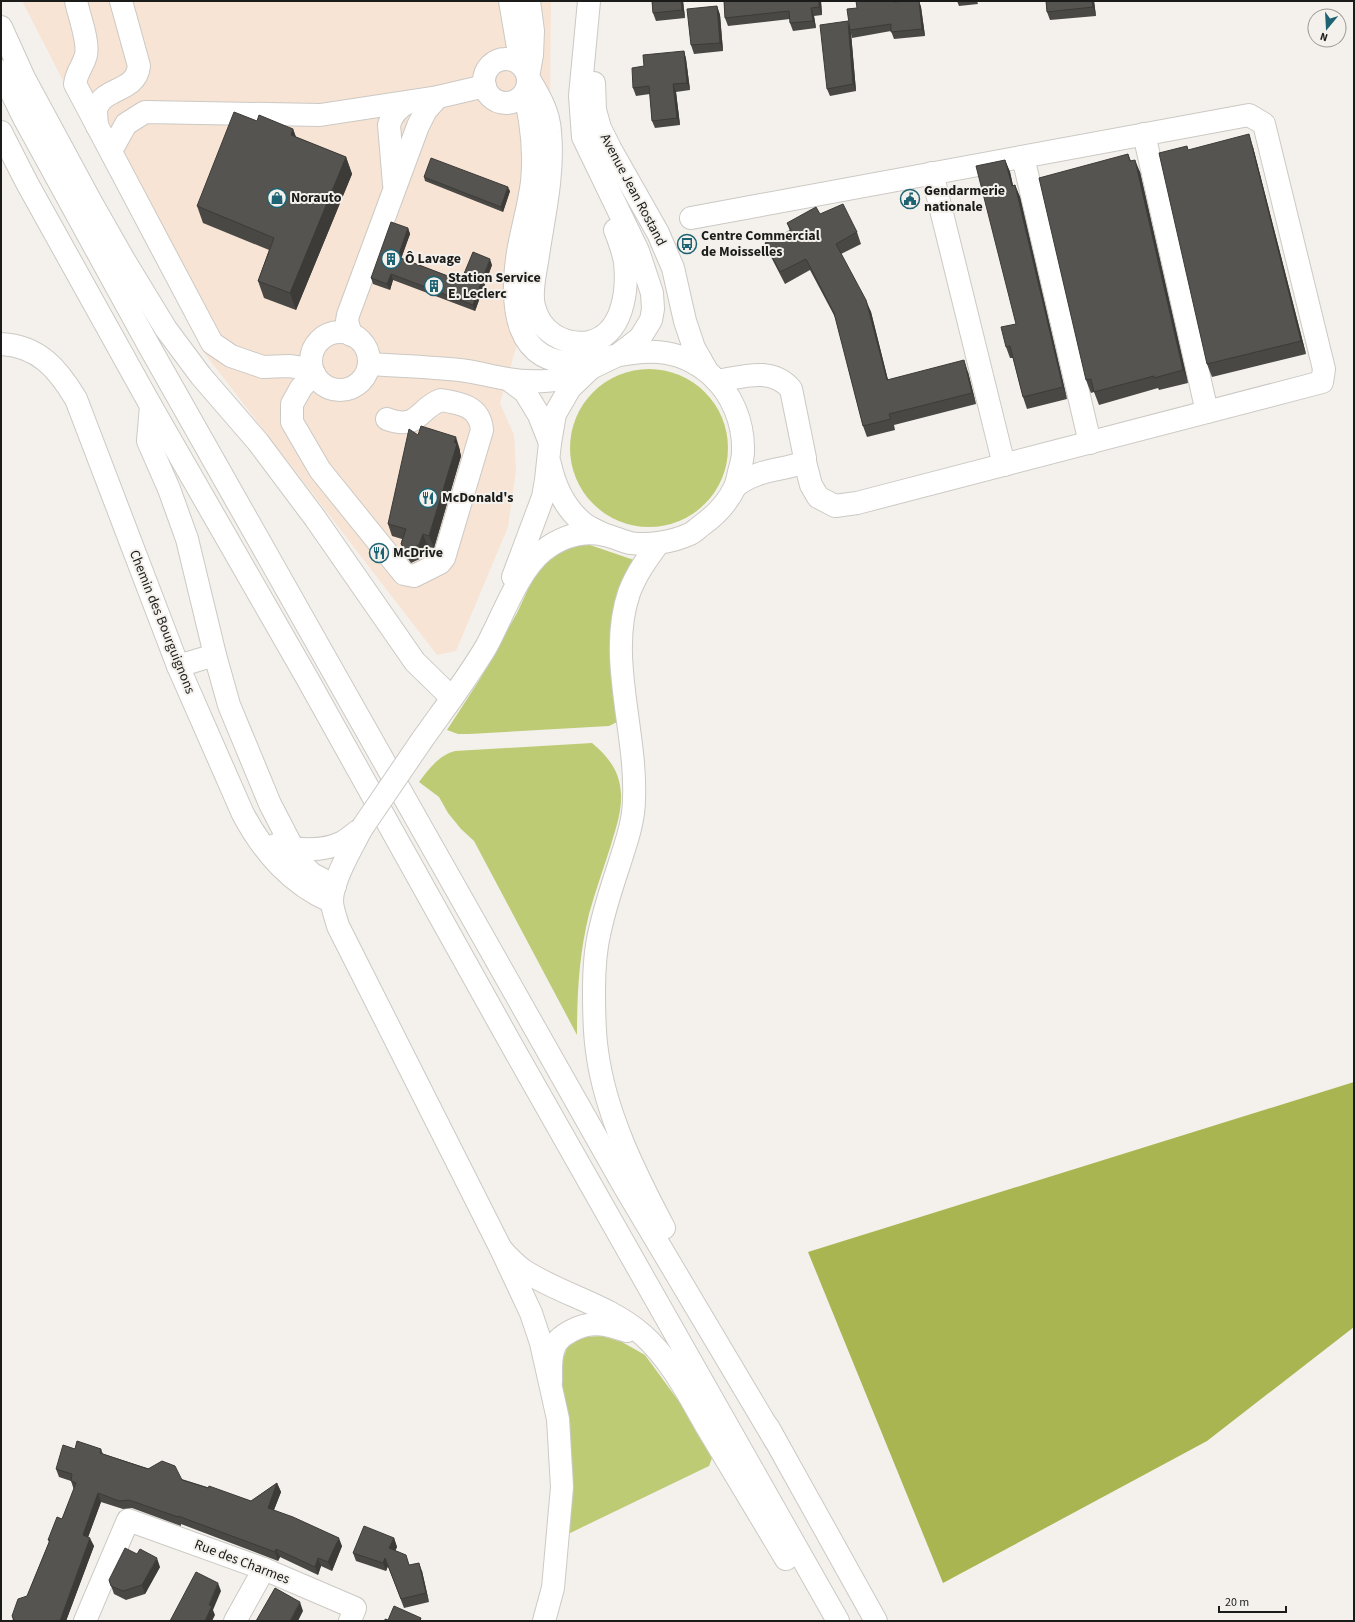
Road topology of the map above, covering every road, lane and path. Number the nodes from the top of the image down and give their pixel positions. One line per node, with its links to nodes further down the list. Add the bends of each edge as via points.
1 (76, 1): 13 (main road, via 87,48 86,57 76,74 75,84)
2 (121, 1): 13 (main road, via 139,66 138,74 133,81 102,99 97,108)
3 (496, 1): 9 (main road, via 506,39)
4 (510, 1): 9 (main road)
5 (529, 1): 9 (main road, via 533,31 532,55)
6 (589, 1): 16 (main road, Avenue Jean Rostand, via 580,96); 28 (main road, Avenue Jean Rostand, via 597,120 658,233 673,268 694,348)
7 (1, 27): 43 (main road, via 24,78 91,202 166,329 258,442 315,518 415,662)
8 (1, 71): 51 (main road, via 24,118 161,367 624,1186)
9 (523, 73): 10 (main road, via 502,59 490,66 486,72); 10 (main road, via 517,100 511,103 492,98); 16 (main road, via 542,100 550,131 550,174 534,285 534,305 541,324 548,331 562,340 582,343 602,337 617,321 623,301 625,269 622,248); 24 (main road, via 533,155 532,182 516,270 516,312 519,326 536,351 556,360 583,362)
10 (485, 86): 11 (main road)
11 (438, 97): 12 (main road); 20 (main road, via 426,110 418,126)
12 (409, 102): 17 (main road, via 320,115 145,112 126,124); 20 (main road, via 400,107 390,119 389,125)
13 (96, 126): 17 (main road)
14 (1, 132): 30 (main road)
15 (1144, 134): 18 (main road); 31 (main road); 31 (main road, via 1249,115 1264,124 1324,369 1322,382)
16 (583, 137): 24 (main road, Avenue Jean Rostand, via 638,251 652,293 653,309 646,330 630,347)
17 (111, 151): 26 (main road, via 212,343 231,356 263,367 289,366 303,368)
18 (1023, 157): 19 (main road); 33 (main road)
19 (932, 173): 21 (main road); 36 (main road)
20 (395, 188): 22 (main road, via 348,315)
21 (691, 218)
22 (351, 335): 25 (main road, via 364,345); 26 (main road, via 343,332 334,333 320,341 312,356)
23 (1, 344): 42 (main road, Chemin des Bourguignons, via 21,348 50,363 76,399)
24 (618, 355): 27 (main road, via 591,368); 28 (main road, via 648,351 668,353 687,360)
25 (369, 364): 26 (main road, via 363,378 347,389 328,387); 29 (main road, via 461,370)
26 (314, 374): 32 (main road, via 301,388 292,404 292,422 320,470 404,574 414,576 440,563 444,558 482,423 477,413 471,409 456,402 440,400 407,422 398,423)
27 (581, 377): 29 (main road, via 550,381); 34 (main road, via 570,388 555,414)
28 (712, 377): 35 (main road, via 757,374 783,381 791,389); 37 (main road, Avenue Jean Rostand, via 732,402 741,427 743,453)
29 (509, 380): 34 (main road, via 525,392 539,415)
30 (151, 406): 41 (main road, via 148,441 187,539); 58 (main road, via 308,678 511,1044)
31 (1207, 412): 33 (main road)
32 (387, 419)
33 (1090, 443): 36 (main road)
34 (549, 449): 38 (main road, via 554,483 565,503 583,523); 40 (main road, via 543,497)
35 (805, 462): 36 (main road, via 811,485 818,497 835,506 857,503); 37 (main road, via 790,468 755,474)
36 (1004, 465)
37 (736, 486): 39 (main road, via 717,514 691,534)
38 (605, 535): 39 (main road, via 631,543); 40 (main road, via 575,534 559,540 542,552 529,565)
39 (658, 544): 51 (main road, via 629,593 622,628 621,662 631,734 634,802 631,822 608,897 597,946 594,1003 597,1053 604,1085 625,1146 657,1215)
40 (495, 630): 43 (main road)
41 (215, 655): 42 (main road); 46 (main road, via 229,705 270,804)
42 (178, 666): 45 (main road, Chemin des Bourguignons, via 243,814)
43 (452, 698): 44 (main road, bridge)
44 (362, 828): 46 (main road, via 343,842 328,847); 47 (main road, via 346,859)
45 (256, 837): 46 (main road, via 270,844); 47 (main road, Chemin des Bourguignons, via 281,867 302,885 318,896)
46 (293, 848): 47 (main road, via 305,868)
47 (334, 894): 48 (main road, via 338,926)
48 (501, 1249): 49 (main road, via 536,1278 604,1309 635,1328); 50 (main road, via 531,1313 542,1343)
49 (651, 1344): 50 (main road, via 632,1332 614,1326 594,1323 580,1326 562,1335 554,1348); 57 (main road, via 669,1364)
50 (551, 1381): 56 (main road, via 558,1419 562,1487 553,1588)
51 (775, 1440): 59 (main road)
52 (264, 1569): 53 (main road, Rue des Charmes); 54 (main road, Rue des Charmes, via 128,1520); 55 (main road)
53 (353, 1615)
54 (85, 1621)
55 (235, 1621)
56 (544, 1621)
57 (823, 1621)
58 (838, 1621)
59 (876, 1621)

